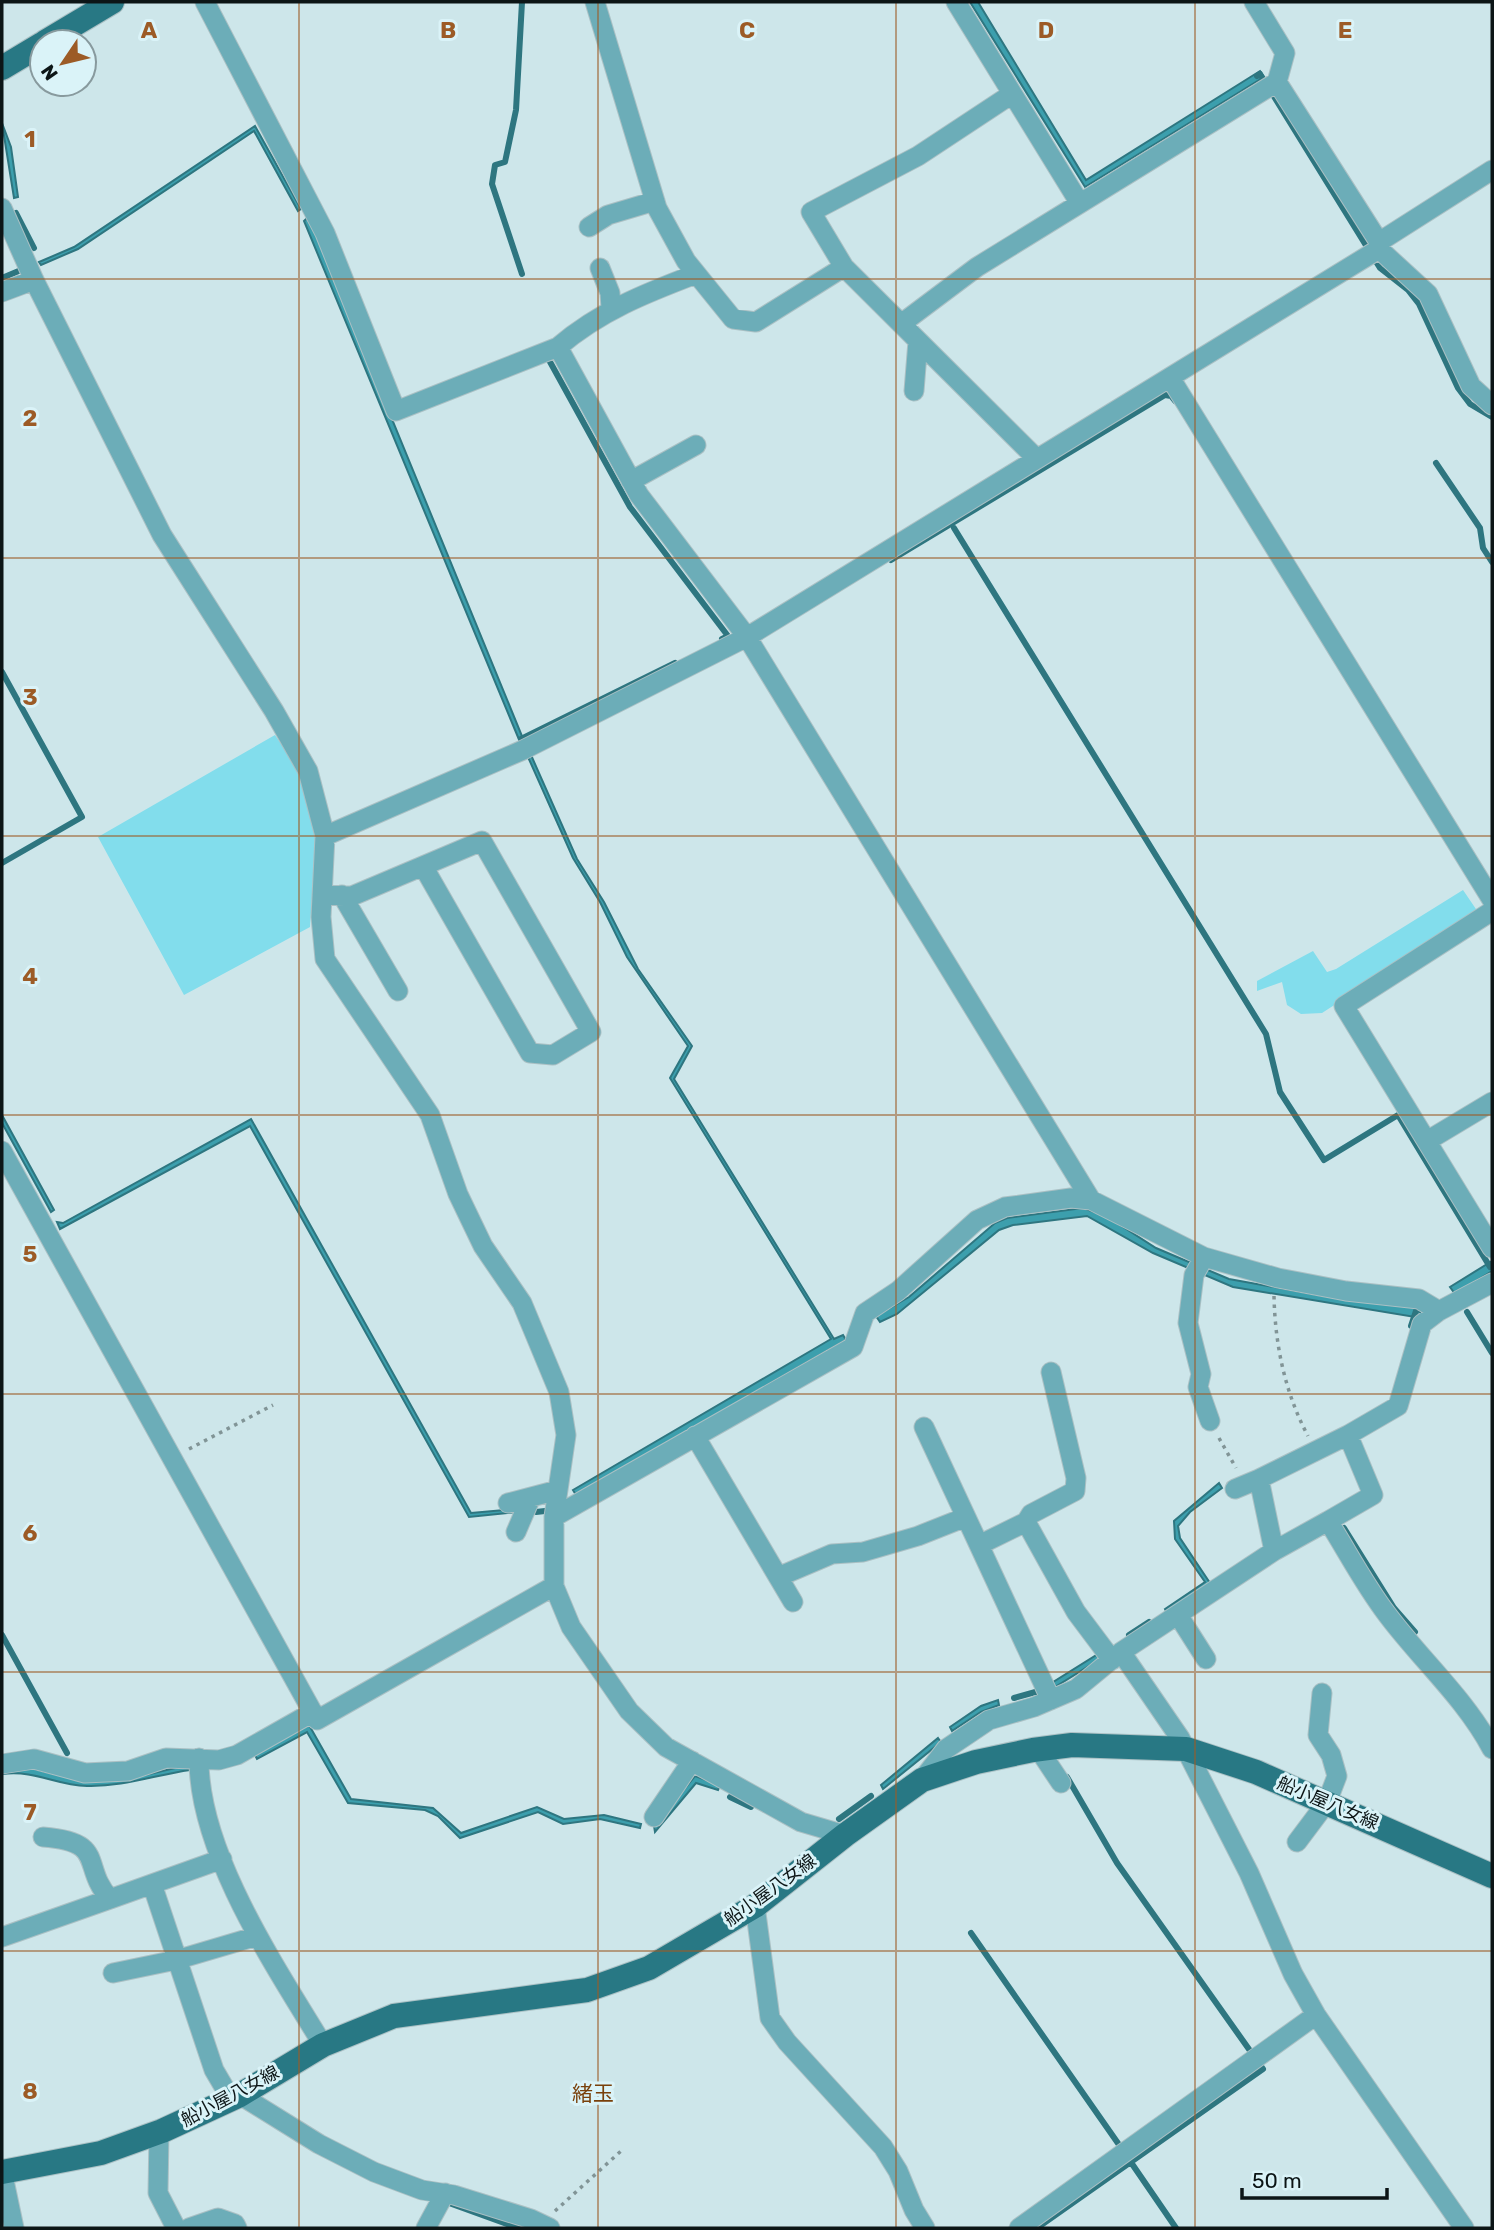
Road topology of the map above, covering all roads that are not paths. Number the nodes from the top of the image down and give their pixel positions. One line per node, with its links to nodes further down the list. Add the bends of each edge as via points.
1 (112, 2): 6 (main road)
2 (205, 2): 25 (street, via 325,233 396,411)
3 (595, 2): 12 (street)
4 (956, 2): 10 (street)
5 (1254, 2): 9 (street, via 1285,53)
6 (68, 28)
7 (28, 52): 8 (main road)
8 (2, 68)
9 (1278, 82): 13 (street); 16 (street)
10 (1012, 94): 13 (street); 17 (street, via 918,156 811,212)
11 (1492, 170): 16 (street)
12 (655, 201): 15 (street, via 608,215); 19 (street)
13 (1079, 202): 23 (street, via 976,267)
14 (2, 208): 20 (street)
15 (589, 227)
16 (1379, 246): 26 (street); 28 (street, via 1428,294 1471,386)
17 (844, 267): 19 (street, via 756,322 733,319); 23 (street)
18 (600, 268): 22 (street)
19 (696, 274): 22 (street)
20 (34, 280): 21 (street); 33 (street, via 162,535 308,771)
21 (2, 292)
22 (611, 308): 25 (street)
23 (901, 324): 24 (street)
24 (918, 341): 27 (street); 30 (street)
25 (558, 347): 31 (street)
26 (1171, 379): 30 (street); 37 (street)
27 (914, 391)
28 (1492, 405)
29 (696, 445): 31 (street)
30 (1036, 458): 32 (street)
31 (631, 481): 32 (street)
32 (747, 637): 33 (street, via 523,750); 43 (street)
33 (325, 836): 35 (street)
34 (422, 866): 34 (street, via 481,841 591,1032 553,1055 530,1053); 36 (street, via 352,896)
35 (322, 895): 36 (street); 53 (street, via 325,959 430,1115 458,1194 483,1245 522,1303 559,1392 566,1435)
36 (342, 895): 39 (street)
37 (1492, 900)
38 (1492, 911): 41 (street, via 1345,1006)
39 (398, 990)
40 (1492, 1102): 41 (street)
41 (1427, 1141): 44 (street)
42 (2, 1152): 71 (street)
43 (1091, 1200): 45 (street); 52 (street, via 1071,1198 1006,1207 978,1220 898,1291 865,1313 853,1347)
44 (1492, 1248)
45 (1203, 1257): 47 (street, via 1274,1277 1419,1299); 49 (street, via 1194,1275 1188,1323 1201,1374 1198,1387)
46 (1492, 1283): 47 (street)
47 (1438, 1311): 51 (street, via 1422,1324 1398,1406)
48 (1051, 1372): 59 (street, via 1076,1478 1075,1491 1031,1514)
49 (1210, 1420)
50 (925, 1427): 57 (street)
51 (1348, 1435): 58 (street, via 1373,1495); 62 (street, via 1247,1484)
52 (695, 1436): 56 (street); 63 (street)
53 (558, 1490): 54 (street); 56 (street)
54 (531, 1497): 55 (street); 60 (street)
55 (508, 1503)
56 (554, 1517): 64 (street)
57 (966, 1517): 61 (street); 63 (street, via 863,1552 832,1554)
58 (1328, 1521): 62 (street); 74 (street, via 1384,1611 1476,1717)
59 (1026, 1522): 61 (street); 67 (street, via 1076,1612)
60 (516, 1532)
61 (979, 1545): 70 (street)
62 (1274, 1551): 66 (street)
63 (778, 1577): 65 (street)
64 (554, 1586): 71 (street, via 317,1720); 76 (street, via 571,1627 629,1711 666,1747)
65 (793, 1602)
66 (1178, 1615): 67 (street); 68 (street)
67 (1116, 1656): 70 (street, via 1076,1689); 73 (street)
68 (1206, 1659)
69 (1322, 1693): 80 (street, via 1318,1735 1337,1776)
70 (1051, 1700): 78 (street, via 989,1720 946,1749)
71 (313, 1712): 75 (street, via 237,1755 219,1760)
72 (1038, 1749): 73 (main road, 船小屋八女線, via 1072,1745); 78 (main road, 船小屋八女線); 79 (street)
73 (1186, 1749): 80 (main road, 船小屋八女線); 94 (street)
74 (1492, 1749)
75 (199, 1758): 77 (street, via 166,1758 128,1771 85,1773 34,1759); 85 (street, via 199,1788)
76 (687, 1758): 81 (street); 82 (street, via 801,1822)
77 (2, 1764)
78 (922, 1780): 82 (main road, 船小屋八女線)
79 (1061, 1783)
80 (1327, 1802): 84 (street); 86 (main road, 船小屋八女線)
81 (648, 1813)
82 (845, 1835): 89 (main road, 船小屋八女線)
83 (43, 1837): 88 (street, via 64,1839 83,1848)
84 (1297, 1842)
85 (222, 1859): 87 (street); 90 (street)
86 (1492, 1876)
87 (152, 1884): 88 (street); 92 (street)
88 (110, 1899): 91 (street)
89 (755, 1906): 95 (main road, 船小屋八女線, via 649,1968 587,1990 394,2016); 106 (street, via 770,2018 883,2147)
90 (257, 1936): 92 (street); 95 (street)
91 (2, 1937)
92 (176, 1959): 93 (street); 96 (street, via 214,2070)
93 (113, 1973)
94 (1316, 2015): 107 (street); 108 (street)
95 (323, 2045): 96 (main road, 船小屋八女線)
96 (235, 2097): 97 (main road, 船小屋八女線); 99 (street, via 374,2172 422,2190)
97 (159, 2132): 98 (main road, 船小屋八女線, via 101,2153); 102 (street, via 158,2193)
98 (2, 2171): 101 (street)
99 (445, 2193): 100 (street); 105 (street)
100 (545, 2226)
101 (14, 2228)
102 (176, 2228)
103 (189, 2228): 104 (street, via 218,2218)
104 (237, 2228)
105 (426, 2228)
106 (925, 2228)
107 (1019, 2228)
108 (1464, 2228)

